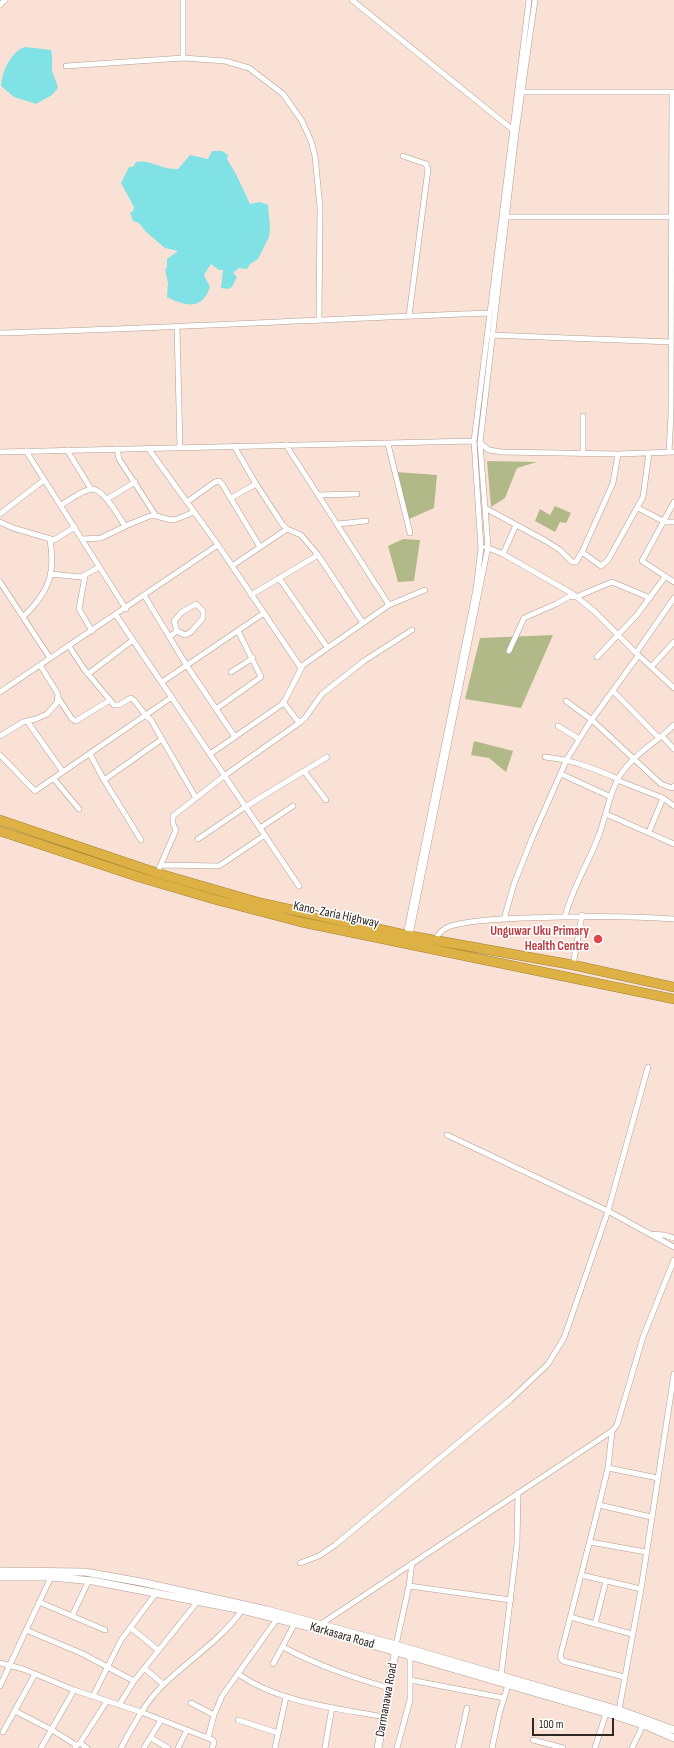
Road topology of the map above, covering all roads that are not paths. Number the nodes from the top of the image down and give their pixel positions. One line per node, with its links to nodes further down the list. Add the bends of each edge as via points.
1 (5, 0): 6 (street)
2 (183, 0): 7 (street)
3 (352, 0): 11 (street)
4 (529, 0): 9 (street)
5 (535, 0): 9 (street)
6 (0, 5)
7 (183, 58): 8 (street); 17 (street, via 225,61 249,68 283,94 302,121 312,141 318,176)
8 (66, 66)
9 (520, 92): 10 (street); 11 (street); 13 (street)
10 (673, 92): 14 (street)
11 (513, 130): 15 (street)
12 (403, 156): 16 (street, via 426,164 428,169)
13 (506, 217): 14 (street); 20 (street)
14 (672, 217): 21 (street)
15 (490, 313): 16 (street); 20 (street)
16 (409, 316): 17 (street)
17 (319, 319): 18 (street)
18 (178, 327): 19 (street); 29 (street)
19 (0, 334)
20 (490, 335): 21 (street); 23 (street); 24 (street)
21 (671, 342): 34 (street)
22 (583, 416): 35 (street)
23 (474, 442): 25 (street); 69 (street)
24 (480, 443): 35 (street, via 489,450 502,452); 49 (street)
25 (388, 444): 26 (street); 63 (street)
26 (286, 445): 27 (street); 43 (street)
27 (234, 446): 29 (street); 40 (street)
28 (148, 448): 29 (street); 30 (street); 46 (street)
29 (180, 448)
30 (117, 449): 31 (street); 39 (street, via 119,459)
31 (67, 450): 33 (street); 41 (street)
32 (0, 452): 33 (street)
33 (26, 452): 38 (street)
34 (671, 452): 36 (street)
35 (583, 453): 37 (street)
36 (649, 453): 37 (street); 50 (street, via 646,487)
37 (618, 454): 70 (street, via 613,483)
38 (44, 480): 48 (street); 52 (street)
39 (135, 482): 45 (street); 53 (street)
40 (256, 484): 44 (street); 62 (street)
41 (91, 489): 45 (street, via 98,491); 48 (street)
42 (357, 494): 43 (street)
43 (318, 495): 58 (street)
44 (231, 498): 46 (street, via 219,481); 67 (street)
45 (107, 500): 60 (street)
46 (187, 502): 51 (street)
47 (674, 502): 56 (street)
48 (61, 505): 61 (street)
49 (485, 508): 59 (street); 68 (street)
50 (638, 508): 56 (street); 70 (street, via 604,566)
51 (194, 512): 53 (street, via 171,520); 66 (street)
52 (0, 514)
53 (156, 516): 60 (street, via 142,518)
54 (366, 521): 58 (street)
55 (0, 522): 65 (street)
56 (665, 522): 57 (street); 77 (street, via 642,560 644,564)
57 (674, 522)
58 (338, 524): 87 (street)
59 (516, 525): 70 (street, via 560,550 574,563 578,561); 71 (street)
60 (125, 526): 64 (street, via 101,538)
61 (75, 527): 64 (street); 65 (street, via 56,540)
62 (287, 529): 67 (street); 72 (street, via 301,535)
63 (410, 533)
64 (82, 539): 74 (street)
65 (50, 540): 75 (street)
66 (218, 545): 73 (street); 82 (street)
67 (260, 547): 73 (street)
68 (488, 547): 69 (street); 71 (street); 174 (street)
69 (482, 548): 174 (street)
70 (582, 552)
71 (503, 554): 84 (street)
72 (318, 555): 78 (street); 92 (street)
73 (232, 566): 83 (street)
74 (99, 567): 76 (street); 88 (street)
75 (50, 574): 76 (street); 91 (street, via 46,590)
76 (85, 576): 94 (street, via 79,609)
77 (665, 577): 80 (street); 85 (street)
78 (279, 578): 83 (street); 102 (street)
79 (0, 582): 91 (street)
80 (674, 582)
81 (425, 590): 87 (street)
82 (144, 595): 88 (street); 98 (street)
83 (252, 595): 89 (street)
84 (576, 597): 85 (street, via 612,582); 97 (street); 103 (street, via 570,596 524,618)
85 (650, 598): 97 (street)
86 (674, 598): 104 (street)
87 (389, 605): 92 (street)
88 (126, 609): 90 (street)
89 (264, 613): 96 (street); 111 (street)
90 (116, 615): 94 (street); 99 (street)
91 (23, 617): 106 (street)
92 (363, 623): 102 (street)
93 (412, 630): 127 (street, via 364,661 322,694)
94 (92, 631): 101 (street)
95 (177, 631): 95 (street, via 185,635 203,618 203,611 196,604 182,612 174,621); 98 (street)
96 (238, 631): 107 (street); 109 (street)
97 (618, 636): 104 (street); 105 (street)
98 (169, 637): 109 (street)
99 (133, 640): 113 (street); 114 (street)
100 (674, 642): 110 (street)
101 (69, 646): 106 (street); 113 (street)
102 (327, 647): 111 (street)
103 (509, 651)
104 (637, 655): 110 (street); 116 (street)
105 (597, 656)
106 (50, 658): 108 (street)
107 (252, 658): 112 (street); 123 (street, via 261,677)
108 (40, 665): 117 (street); 119 (street)
109 (187, 666): 114 (street); 123 (street)
110 (651, 667): 115 (street)
111 (300, 668): 122 (street)
112 (231, 672)
113 (88, 674): 120 (street)
114 (162, 682): 118 (street)
115 (674, 688)
116 (613, 691): 126 (street); 132 (street)
117 (0, 692)
118 (172, 698): 124 (street); 137 (street)
119 (59, 699): 120 (street, via 76,721); 125 (street, via 55,708 47,714)
120 (110, 700): 124 (street, via 117,705 133,698)
121 (566, 701): 126 (street)
122 (284, 703): 127 (street); 131 (street)
123 (216, 709): 131 (street)
124 (146, 716): 133 (street); 136 (street)
125 (27, 720): 130 (street); 144 (street)
126 (592, 720): 134 (street); 141 (street)
127 (299, 723): 146 (street)
128 (674, 725): 132 (street)
129 (558, 726): 134 (street)
130 (0, 736)
131 (235, 737): 137 (street)
132 (661, 737): 135 (street); 141 (street)
133 (162, 739): 149 (street); 152 (street)
134 (579, 739): 142 (street)
135 (674, 748)
136 (90, 754): 144 (street); 149 (street)
137 (210, 754): 146 (street)
138 (0, 755): 147 (street, via 32,790 38,790)
139 (327, 757): 143 (street)
140 (545, 757): 142 (street)
141 (633, 759): 148 (street); 150 (street, via 661,784 672,788)
142 (567, 760): 145 (street); 148 (street, via 589,766)
143 (304, 771): 154 (street); 157 (street)
144 (63, 772): 147 (street)
145 (561, 774): 151 (street); 172 (street, via 514,884)
146 (224, 776): 152 (street); 157 (street)
147 (54, 779): 158 (street)
148 (618, 779): 151 (street); 153 (street)
149 (104, 780): 166 (street)
150 (674, 786)
151 (611, 797): 159 (street)
152 (196, 798): 168 (street, via 173,816 176,830)
153 (663, 798): 156 (street); 163 (street)
154 (326, 800)
155 (293, 806): 161 (street)
156 (674, 806)
157 (246, 807): 161 (street); 165 (street)
158 (79, 809)
159 (606, 814): 163 (street); 171 (street, via 596,842 575,885)
160 (0, 820): 168 (highway, Kano-Zaria Highway)
161 (260, 828): 164 (street)
162 (0, 831): 178 (highway, Kano-Zaria Highway, via 142,878 301,922)
163 (650, 832): 167 (street)
164 (265, 835): 168 (street, via 219,866); 169 (street)
165 (198, 839)
166 (141, 840)
167 (674, 844)
168 (159, 869): 174 (highway, Kano-Zaria Highway, via 261,903)
169 (299, 886)
170 (582, 915): 171 (street); 173 (street); 176 (street)
171 (565, 916): 172 (street)
172 (504, 919): 175 (street, via 449,927 440,932)
173 (674, 919)
174 (408, 935): 175 (highway, Kano-Zaria Highway)
175 (435, 940): 176 (highway, Kano-Zaria Highway)
176 (573, 965): 177 (highway, Kano-Zaria Highway)
177 (674, 987)
178 (674, 999)
179 (648, 1067): 181 (street)
180 (447, 1135): 181 (street)
181 (608, 1211): 182 (street); 195 (street, via 564,1338 548,1364 510,1400 347,1536 319,1556)
182 (650, 1234): 183 (street); 184 (street)
183 (674, 1238)
184 (674, 1247)
185 (674, 1260): 187 (street, via 643,1337 617,1425)
186 (674, 1374): 189 (street)
187 (612, 1431): 188 (street); 190 (street)
188 (608, 1468): 189 (street); 191 (street)
189 (658, 1478): 192 (street)
190 (518, 1492): 196 (street); 208 (street, via 517,1544)
191 (599, 1505): 192 (street); 193 (street)
192 (651, 1517): 194 (street)
193 (590, 1542): 194 (street); 200 (street)
194 (646, 1552): 206 (street)
195 (300, 1563)
196 (412, 1563): 205 (street); 216 (street)
197 (0, 1570): 198 (main road, Karkasara Road)
198 (11, 1573): 199 (main road, Karkasara Road); 201 (main road, Karkasara Road)
199 (20, 1573): 202 (main road, Karkasara Road); 216 (main road, Karkasara Road, via 69,1570 102,1575 260,1608)
200 (581, 1575): 204 (street); 213 (street)
201 (0, 1577)
202 (51, 1577): 203 (main road, Karkasara Road); 210 (street)
203 (89, 1580): 207 (main road, Karkasara Road); 212 (street)
204 (606, 1581): 206 (street); 217 (street)
205 (409, 1586): 208 (street); 223 (street)
206 (641, 1589): 221 (street)
207 (156, 1592): 209 (main road, Karkasara Road); 218 (street)
208 (510, 1600): 233 (street)
209 (198, 1601): 211 (main road, Karkasara Road); 224 (street)
210 (39, 1602): 212 (street); 219 (street)
211 (242, 1610): 214 (main road, Karkasara Road); 237 (street, via 232,1625)
212 (72, 1616): 220 (street)
213 (570, 1617): 217 (street); 234 (street, via 561,1659)
214 (277, 1619): 215 (main road, Karkasara Road); 232 (street)
215 (295, 1623): 222 (street); 223 (main road, Karkasara Road)
216 (321, 1624): 223 (main road, Karkasara Road)
217 (595, 1624): 221 (street)
218 (131, 1628): 224 (street); 229 (street, via 121,1640)
219 (26, 1630): 228 (street); 229 (street)
220 (105, 1630)
221 (632, 1634): 234 (street)
222 (283, 1647): 227 (street); 240 (street, via 337,1673)
223 (396, 1649): 225 (main road, Karkasara Road); 233 (main road, Karkasara Road); 240 (main road, Darmanawa Road)
224 (158, 1650): 230 (street)
225 (410, 1657): 235 (street); 238 (main road, Karkasara Road)
226 (0, 1663): 228 (street)
227 (274, 1664)
228 (10, 1666): 231 (street); 239 (street)
229 (107, 1666): 236 (street); 242 (street)
230 (144, 1668): 236 (street); 237 (street)
231 (35, 1674): 241 (street); 252 (street)
232 (238, 1674): 243 (street); 255 (street, via 222,1696)
233 (501, 1676): 248 (main road, Karkasara Road)
234 (624, 1677): 251 (street)
235 (410, 1680): 244 (street); 280 (street, via 410,1700)
236 (134, 1681): 247 (street)
237 (163, 1684): 253 (street)
238 (508, 1685): 244 (street); 248 (main road, Karkasara Road)
239 (0, 1686)
240 (389, 1688): 256 (main road, Darmanawa Road)
241 (74, 1690): 242 (street); 260 (street)
242 (93, 1696): 245 (street)
243 (286, 1697): 249 (street); 264 (street)
244 (504, 1698): 282 (street)
245 (107, 1701): 247 (street); 269 (street)
246 (191, 1703): 255 (street)
247 (119, 1705): 253 (street)
248 (594, 1706): 251 (main road, Karkasara Road); 254 (main road, Karkasara Road)
249 (332, 1707): 256 (street); 278 (street)
250 (467, 1708): 281 (street)
251 (619, 1710): 262 (main road, Karkasara Road)
252 (15, 1711): 260 (street); 263 (street)
253 (141, 1712): 257 (street); 272 (street)
254 (606, 1713): 259 (main road, Karkasara Road); 284 (street)
255 (214, 1715): 266 (street)
256 (384, 1717): 279 (main road, Darmanawa Road)
257 (161, 1720): 261 (street); 265 (street)
258 (238, 1720): 264 (street)
259 (643, 1725): 267 (main road, Karkasara Road); 285 (street)
260 (52, 1730): 269 (street); 270 (street)
261 (186, 1730): 266 (street); 275 (street)
262 (674, 1730)
263 (3, 1732)
264 (278, 1733): 277 (street)
265 (151, 1738): 273 (street); 274 (street)
266 (208, 1738): 276 (street, via 213,1741)
267 (674, 1738)
268 (533, 1740): 283 (street)
269 (77, 1745): 271 (street)
270 (41, 1748)
271 (87, 1748)
272 (121, 1748)
273 (144, 1748)
274 (168, 1748)
275 (178, 1748)
276 (212, 1748)
277 (275, 1748)
278 (325, 1748)
279 (378, 1748)
280 (398, 1748)
281 (459, 1748)
282 (492, 1748)
283 (563, 1748)
284 (595, 1748)
285 (632, 1748)

